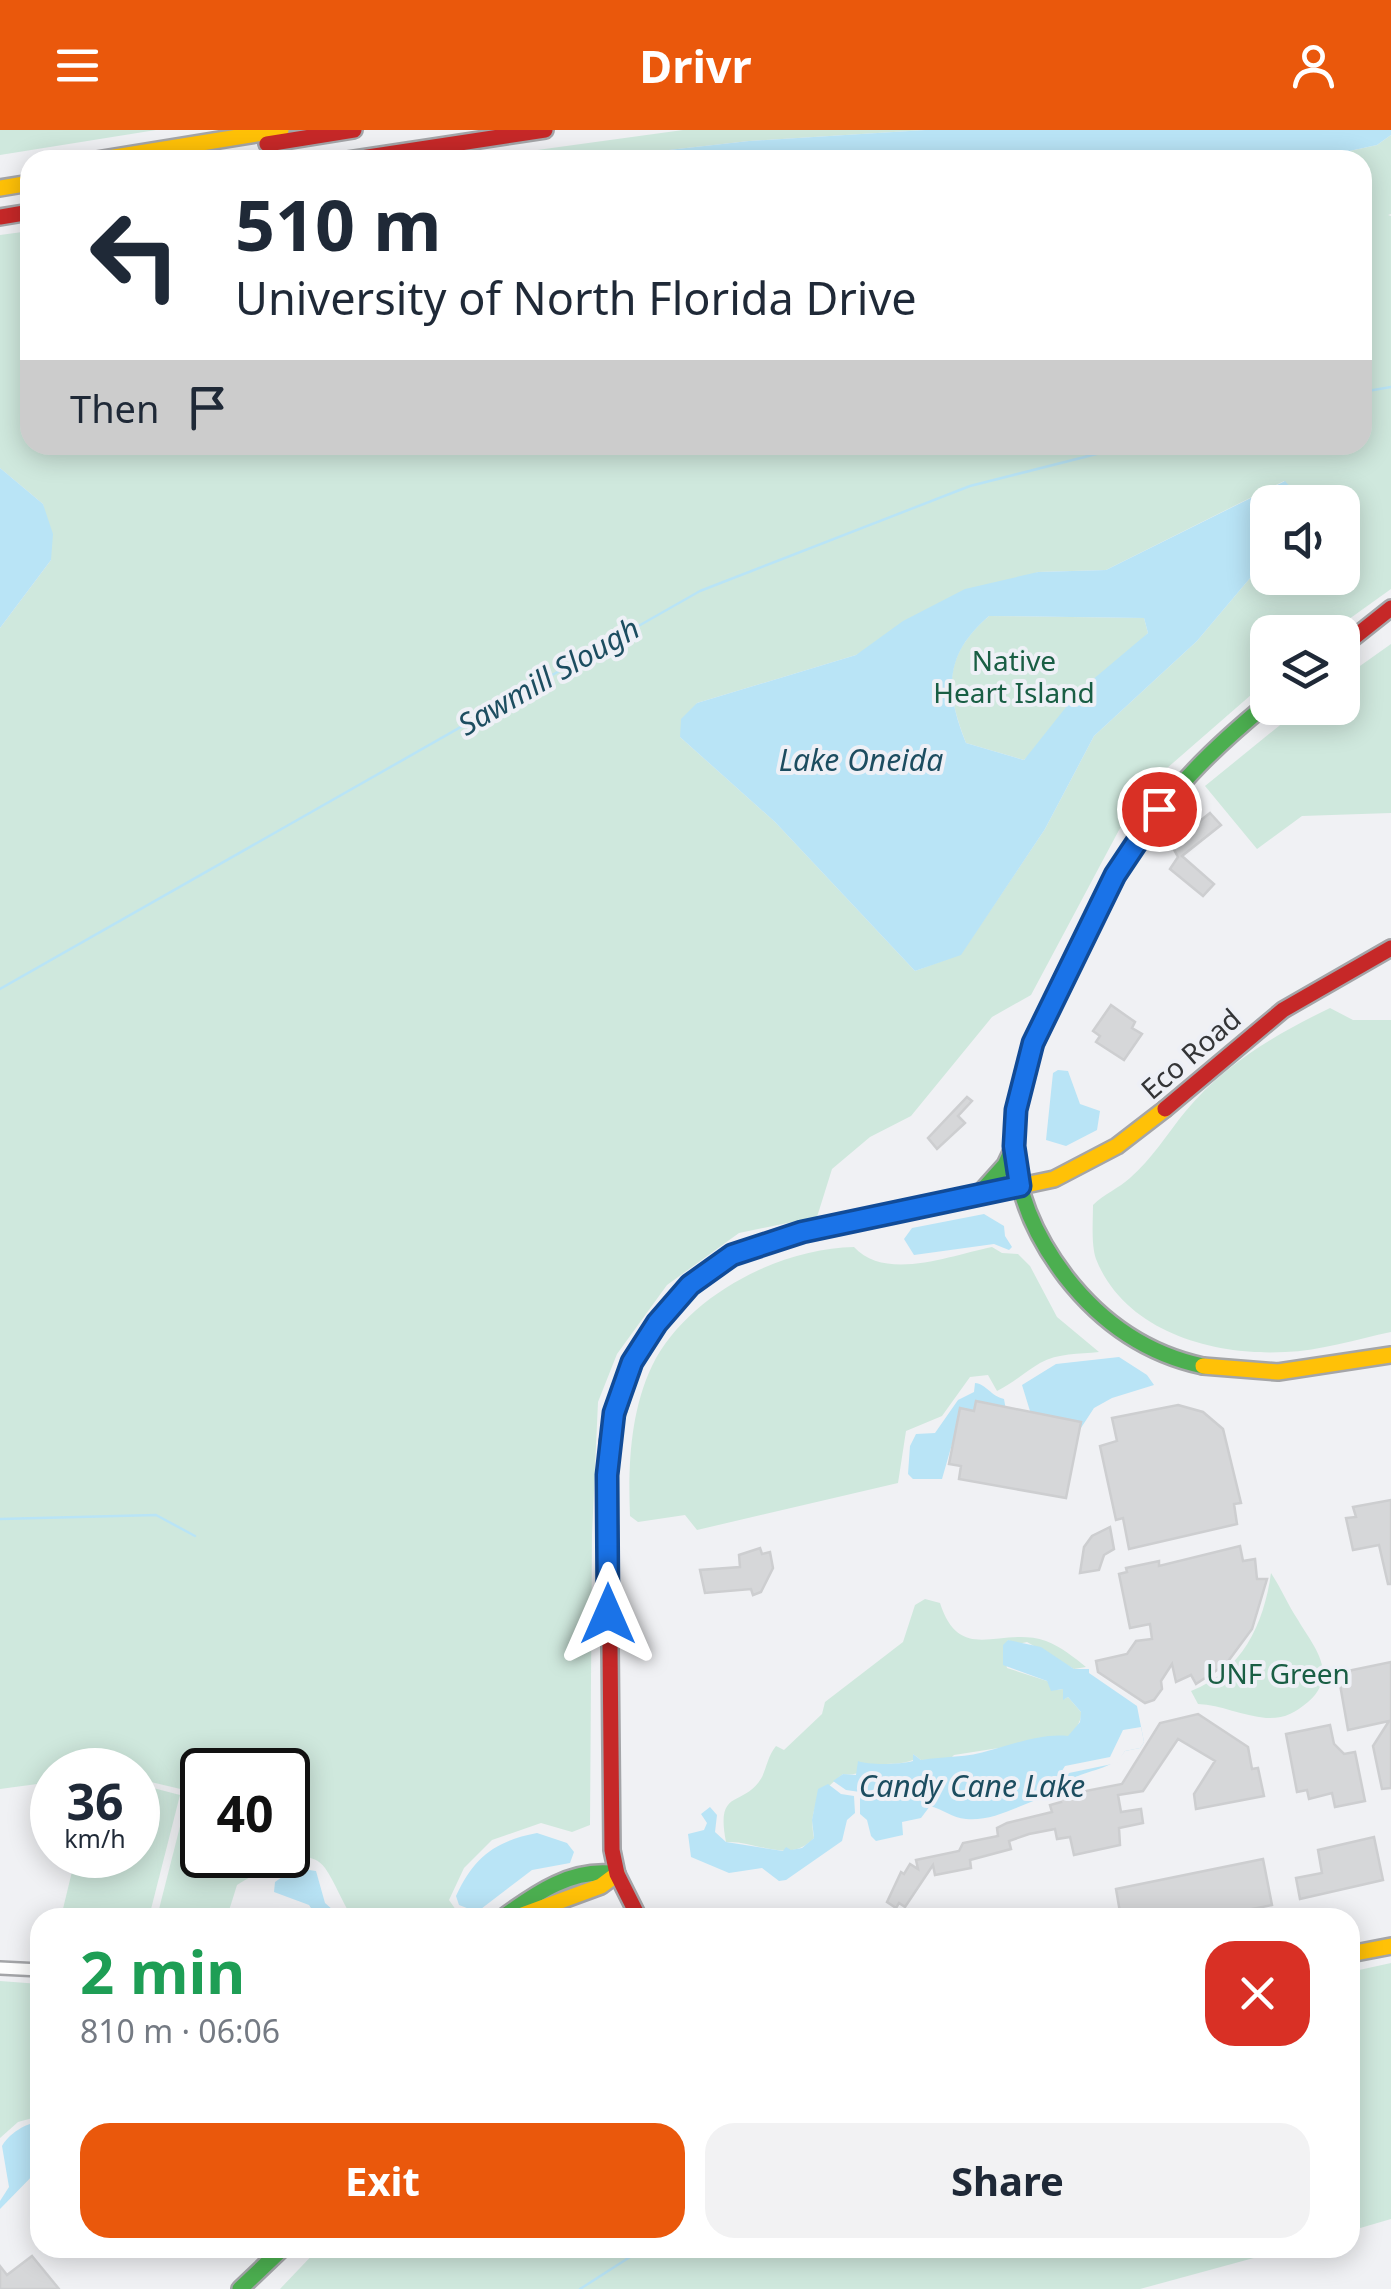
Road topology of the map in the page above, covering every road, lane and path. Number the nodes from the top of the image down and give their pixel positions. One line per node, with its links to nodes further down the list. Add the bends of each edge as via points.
1 (281, 130): 4 (main road)
2 (354, 130): 5 (main road)
3 (545, 130): 6 (main road)
4 (158, 150)
5 (231, 150)
6 (414, 150)
7 (1391, 608): 9 (main road)
8 (1391, 620): 10 (main road)
9 (1360, 634)
10 (1360, 638)
11 (1250, 718): 13 (main road, via 1185,777 1115,875 1033,1043 1018,1092)
12 (1391, 948): 14 (main road, Eco Road, via 1283,1010 1094,1162)
13 (1014, 1146): 14 (main road); 15 (main road)
14 (1020, 1186): 15 (main road, Eco Road); 16 (main road, via 1037,1236 1073,1286 1120,1332 1149,1349 1187,1364 1250,1372)
15 (979, 1194): 17 (main road, Eco Road, via 802,1232 732,1255 690,1285 632,1362 614,1413 607,1475 608,1731)
16 (1391, 1356)
17 (617, 1874): 18 (main road, via 598,1870); 19 (main road); 20 (main road, Eco Road)
18 (518, 1908)
19 (541, 1908)
20 (634, 1908)
21 (1391, 1946): 22 (main road)
22 (1360, 1952)
23 (0, 1968): 24 (street)
24 (30, 1970)
25 (273, 2258): 26 (main road)
26 (240, 2289)

